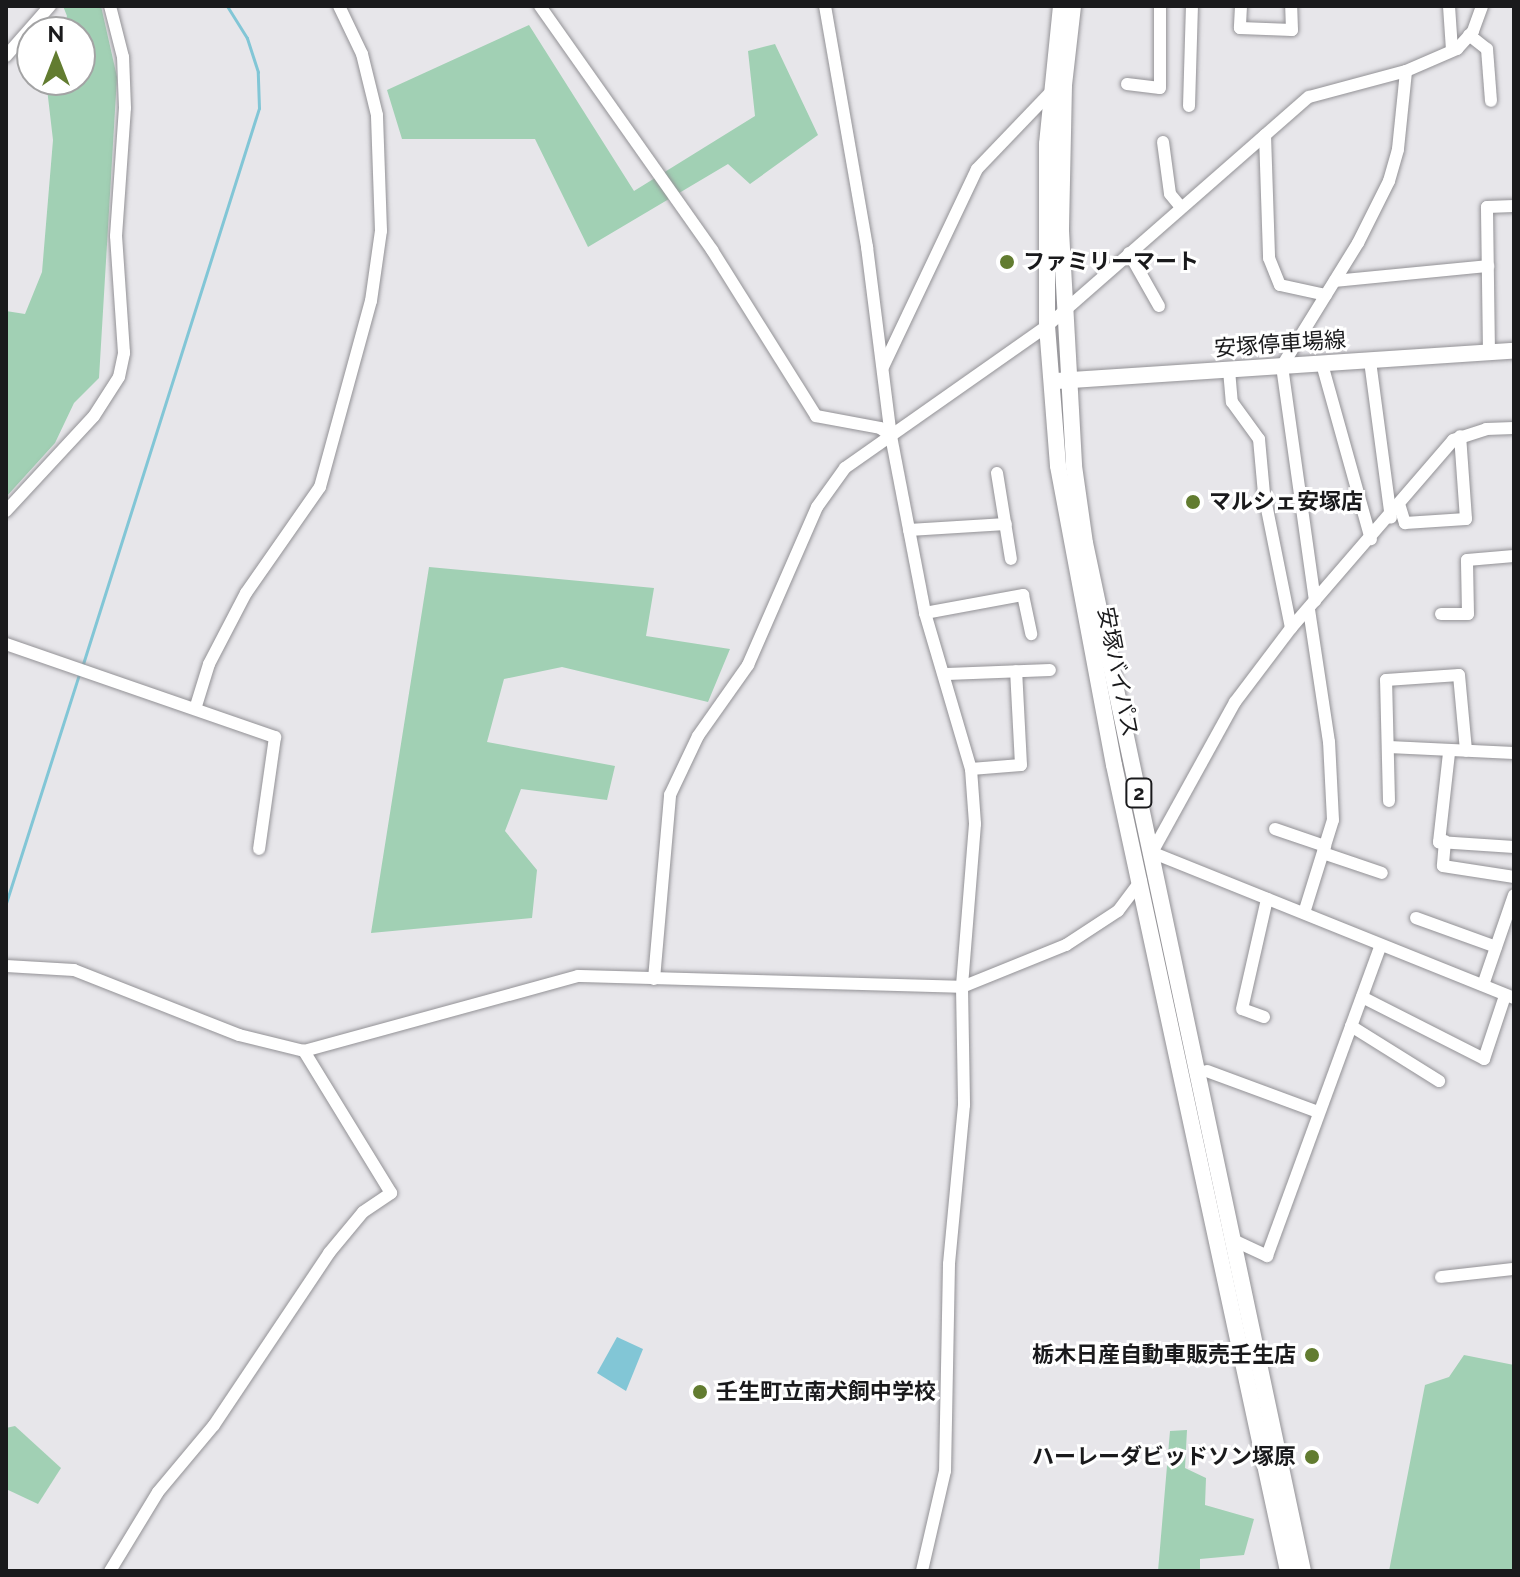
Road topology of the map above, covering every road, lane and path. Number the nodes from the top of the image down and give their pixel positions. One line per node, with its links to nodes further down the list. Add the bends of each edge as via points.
1 (50, 6): 16 (street)
2 (110, 6): 47 (street, via 123,57 116,236 124,353 119,377 94,416)
3 (339, 6): 63 (street, via 362,54 377,115 381,231 371,301 320,487 240,604 209,664)
4 (540, 6): 43 (street, via 712,250 816,416 880,428)
5 (825, 6): 38 (street)
6 (1061, 6): 19 (main road, 安塚バイパス / 2)
7 (1073, 6): 31 (main road, 安塚バイパス / 2, via 1062,147)
8 (1160, 6): 18 (street, via 1160,88)
9 (1192, 6): 21 (street)
10 (1241, 6): 11 (street, via 1240,28 1292,30)
11 (1291, 6)
12 (1449, 6): 15 (street)
13 (1482, 6): 14 (street)
14 (1469, 35): 15 (street); 20 (street, via 1487,49)
15 (1452, 50): 17 (street)
16 (6, 56)
17 (1406, 71): 22 (street, via 1309,97); 28 (street, via 1398,149 1389,181)
18 (1127, 84)
19 (1050, 93): 32 (main road, 安塚バイパス / 2); 38 (street, via 977,169)
20 (1491, 101)
21 (1189, 106)
22 (1265, 135): 25 (street); 29 (street, via 1269,258 1280,285)
23 (1163, 142): 25 (street, via 1170,194)
24 (1514, 206): 27 (street, via 1487,207)
25 (1181, 207): 26 (street)
26 (1129, 253): 30 (street); 31 (street)
27 (1488, 266): 28 (street); 34 (street)
28 (1335, 281): 29 (street)
29 (1326, 295): 37 (street)
30 (1159, 306)
31 (1063, 311): 32 (street); 40 (main road, 安塚バイパス / 2)
32 (1047, 326): 41 (main road, 安塚バイパス / 2); 43 (street)
33 (1514, 351): 34 (main road, 安塚停車場線)
34 (1489, 353): 35 (main road, 安塚停車場線)
35 (1370, 361): 36 (main road, 安塚停車場線); 48 (street)
36 (1322, 364): 37 (main road, 安塚停車場線); 51 (street)
37 (1282, 366): 39 (main road, 安塚停車場線); 54 (street)
38 (883, 367): 43 (street)
39 (1229, 370): 40 (main road, 安塚停車場線); 57 (street, via 1232,402 1259,439 1264,494)
40 (1066, 381): 41 (main road, 安塚停車場線); 75 (main road, 安塚バイパス / 2, via 1085,543)
41 (1049, 382): 78 (main road, 安塚バイパス / 2, via 1072,547)
42 (1514, 428): 44 (street)
43 (891, 436): 50 (street); 86 (street, via 845,468 817,507 748,665 698,736 670,795)
44 (1460, 436): 46 (street, via 1428,463); 46 (street, via 1466,519 1405,523)
45 (997, 473): 49 (street)
46 (1400, 507): 48 (street)
47 (6, 511)
48 (1391, 518): 51 (street)
49 (1006, 524): 50 (street); 53 (street)
50 (909, 530): 55 (street)
51 (1371, 539): 54 (street)
52 (1514, 556): 56 (street, via 1467,560 1468,614)
53 (1011, 559)
54 (1312, 605): 57 (street); 74 (street, via 1333,820)
55 (925, 613): 58 (street, via 1023,595); 62 (street)
56 (1441, 614)
57 (1291, 628): 75 (street, via 1235,702)
58 (1031, 634)
59 (6, 644): 63 (street)
60 (1050, 670): 61 (street)
61 (1016, 671): 62 (street); 68 (street, via 1021,765)
62 (947, 674): 68 (street)
63 (196, 706): 73 (street, via 275,737)
64 (1389, 747): 65 (street, via 1386,680 1459,675); 66 (street); 69 (street)
65 (1466, 751): 66 (street); 67 (street)
66 (1449, 753): 71 (street, via 1439,842)
67 (1514, 753)
68 (971, 769): 88 (street, via 975,824)
69 (1389, 801)
70 (1275, 829): 74 (street)
71 (1445, 841): 72 (street); 77 (street, via 1443,866)
72 (1514, 847)
73 (259, 849)
74 (1324, 850): 76 (street); 81 (street)
75 (1151, 852): 78 (street); 79 (street); 97 (main road, 安塚バイパス / 2)
76 (1382, 873)
77 (1514, 877)
78 (1140, 884): 88 (street, via 1118,911 1066,945); 102 (main road, 安塚バイパス / 2)
79 (1267, 899): 81 (street); 91 (street, via 1242,1009)
80 (1513, 903): 83 (street)
81 (1304, 913): 84 (street)
82 (1416, 918): 83 (street)
83 (1496, 947): 87 (street)
84 (1380, 948): 87 (street); 89 (street)
85 (6, 966): 93 (street, via 74,970 239,1035)
86 (654, 979): 88 (street); 93 (street, via 570,977)
87 (1483, 985): 90 (street)
88 (962, 987): 101 (street, via 964,1105 949,1264 945,1471)
89 (1362, 997): 90 (street, via 1484,1059); 92 (street)
90 (1509, 997)
91 (1264, 1017)
92 (1351, 1026): 95 (street); 96 (street)
93 (304, 1051): 100 (street, via 391,1193 363,1212 329,1253 214,1425 158,1492)
94 (1207, 1071): 96 (street)
95 (1439, 1081)
96 (1318, 1112): 97 (street, via 1267,1256)
97 (1231, 1239): 103 (main road, 安塚バイパス / 2)
98 (1514, 1269): 99 (street)
99 (1441, 1277)
100 (110, 1571)
101 (922, 1571)
102 (1288, 1571)
103 (1303, 1571)

